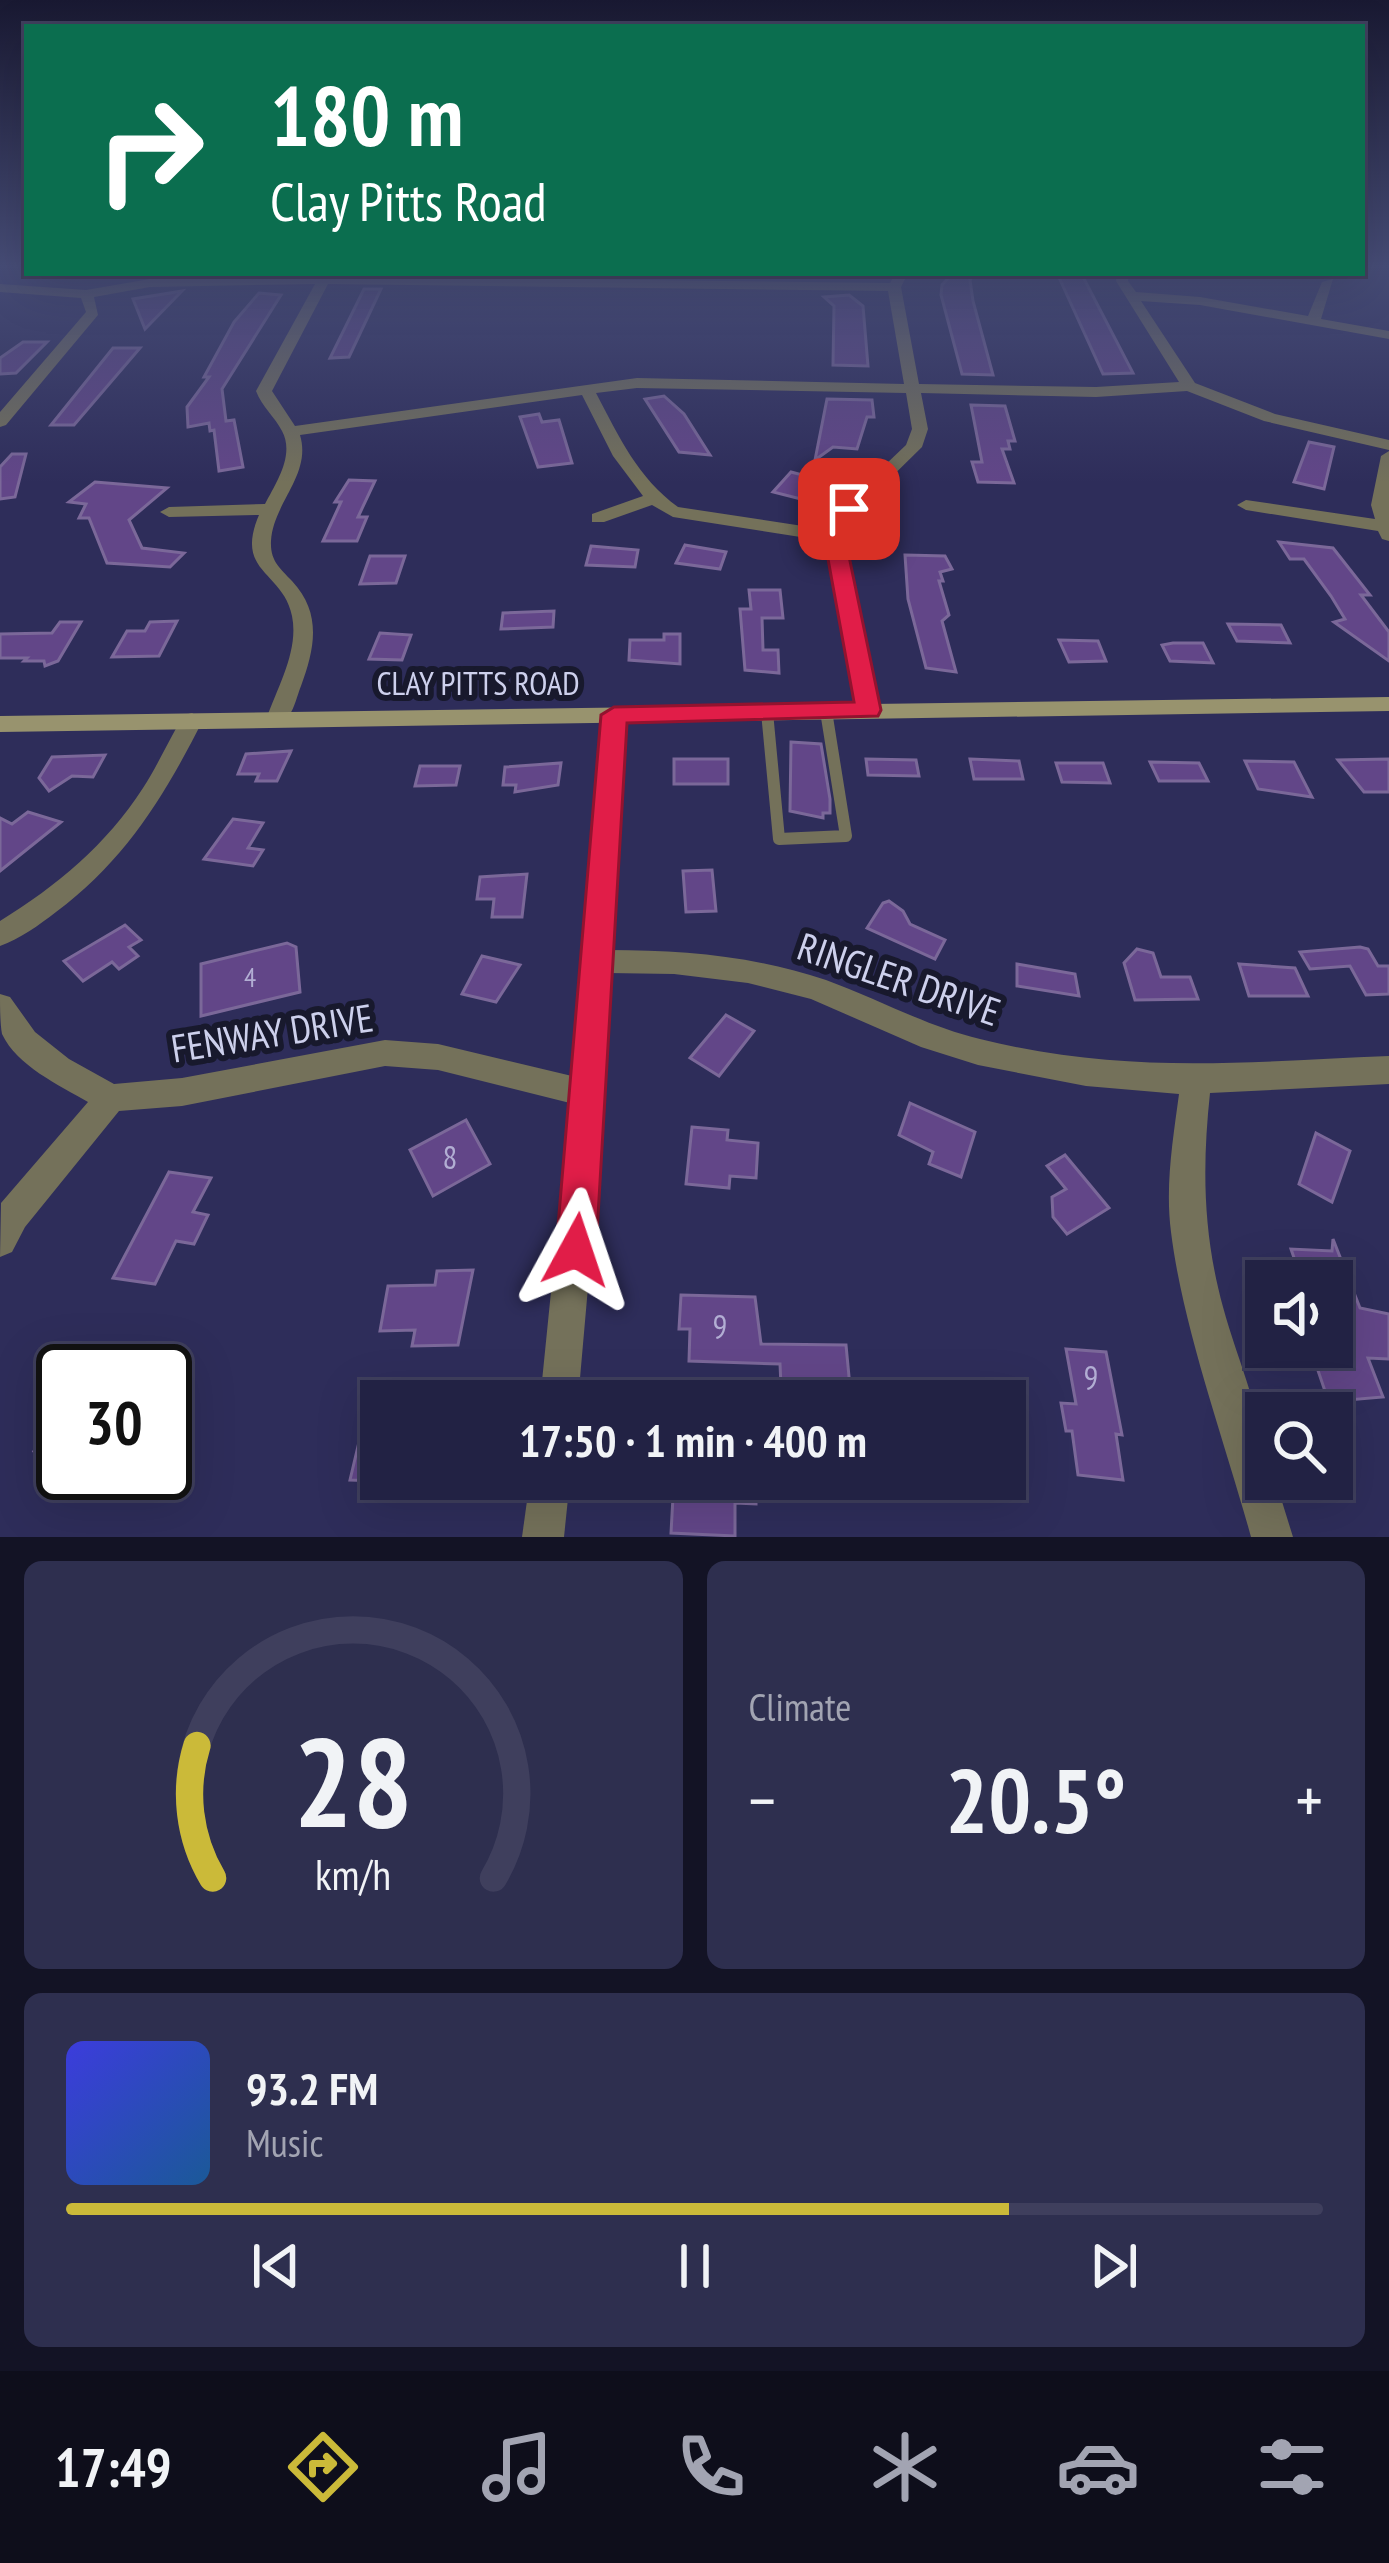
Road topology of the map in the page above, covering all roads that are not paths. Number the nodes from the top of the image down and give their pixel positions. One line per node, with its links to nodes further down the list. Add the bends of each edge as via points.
1 (73, 339): 8 (street)
2 (293, 339): 9 (street, via 265,391)
3 (906, 339): 6 (street)
4 (1159, 339): 5 (street)
5 (1189, 386): 6 (street); 10 (street, via 1270,418)
6 (913, 387): 7 (street); 18 (street, via 920,415 914,447 849,509)
7 (586, 388): 9 (street); 12 (street)
8 (0, 422)
9 (293, 431): 14 (street, via 294,461)
10 (1389, 445)
11 (1389, 456): 17 (street, via 1381,489)
12 (652, 499): 16 (street); 18 (street, via 718,522)
13 (1246, 505): 17 (street)
14 (269, 509): 15 (street); 24 (street, via 261,555 304,612 305,638)
15 (169, 512)
16 (598, 518)
17 (1387, 531)
18 (835, 537): 20 (street)
19 (1389, 704): 20 (street, CLAY PITTS ROAD)
20 (868, 710): 21 (street, CLAY PITTS ROAD)
21 (826, 711): 22 (street, CLAY PITTS ROAD); 22 (lane, via 846,836 779,839)
22 (766, 712): 23 (street, CLAY PITTS ROAD)
23 (614, 715): 24 (street, CLAY PITTS ROAD); 28 (street)
24 (278, 717): 25 (street, CLAY PITTS ROAD)
25 (192, 720): 26 (street, CLAY PITTS ROAD); 27 (street, via 130,832 48,906)
26 (0, 724)
27 (0, 935)
28 (598, 962): 31 (street, RINGLER DRIVE, via 750,971 976,1052 1124,1077); 32 (street)
29 (0, 1006): 33 (street, via 58,1070)
30 (1389, 1070): 31 (street, RINGLER DRIVE)
31 (1196, 1080): 38 (street, via 1188,1231)
32 (589, 1094): 33 (street, FENWAY DRIVE, via 438,1057 385,1053); 35 (street)
33 (111, 1098): 34 (street)
34 (0, 1240)
35 (561, 1380)
36 (547, 1500): 37 (street)
37 (543, 1537)
38 (1272, 1537)

